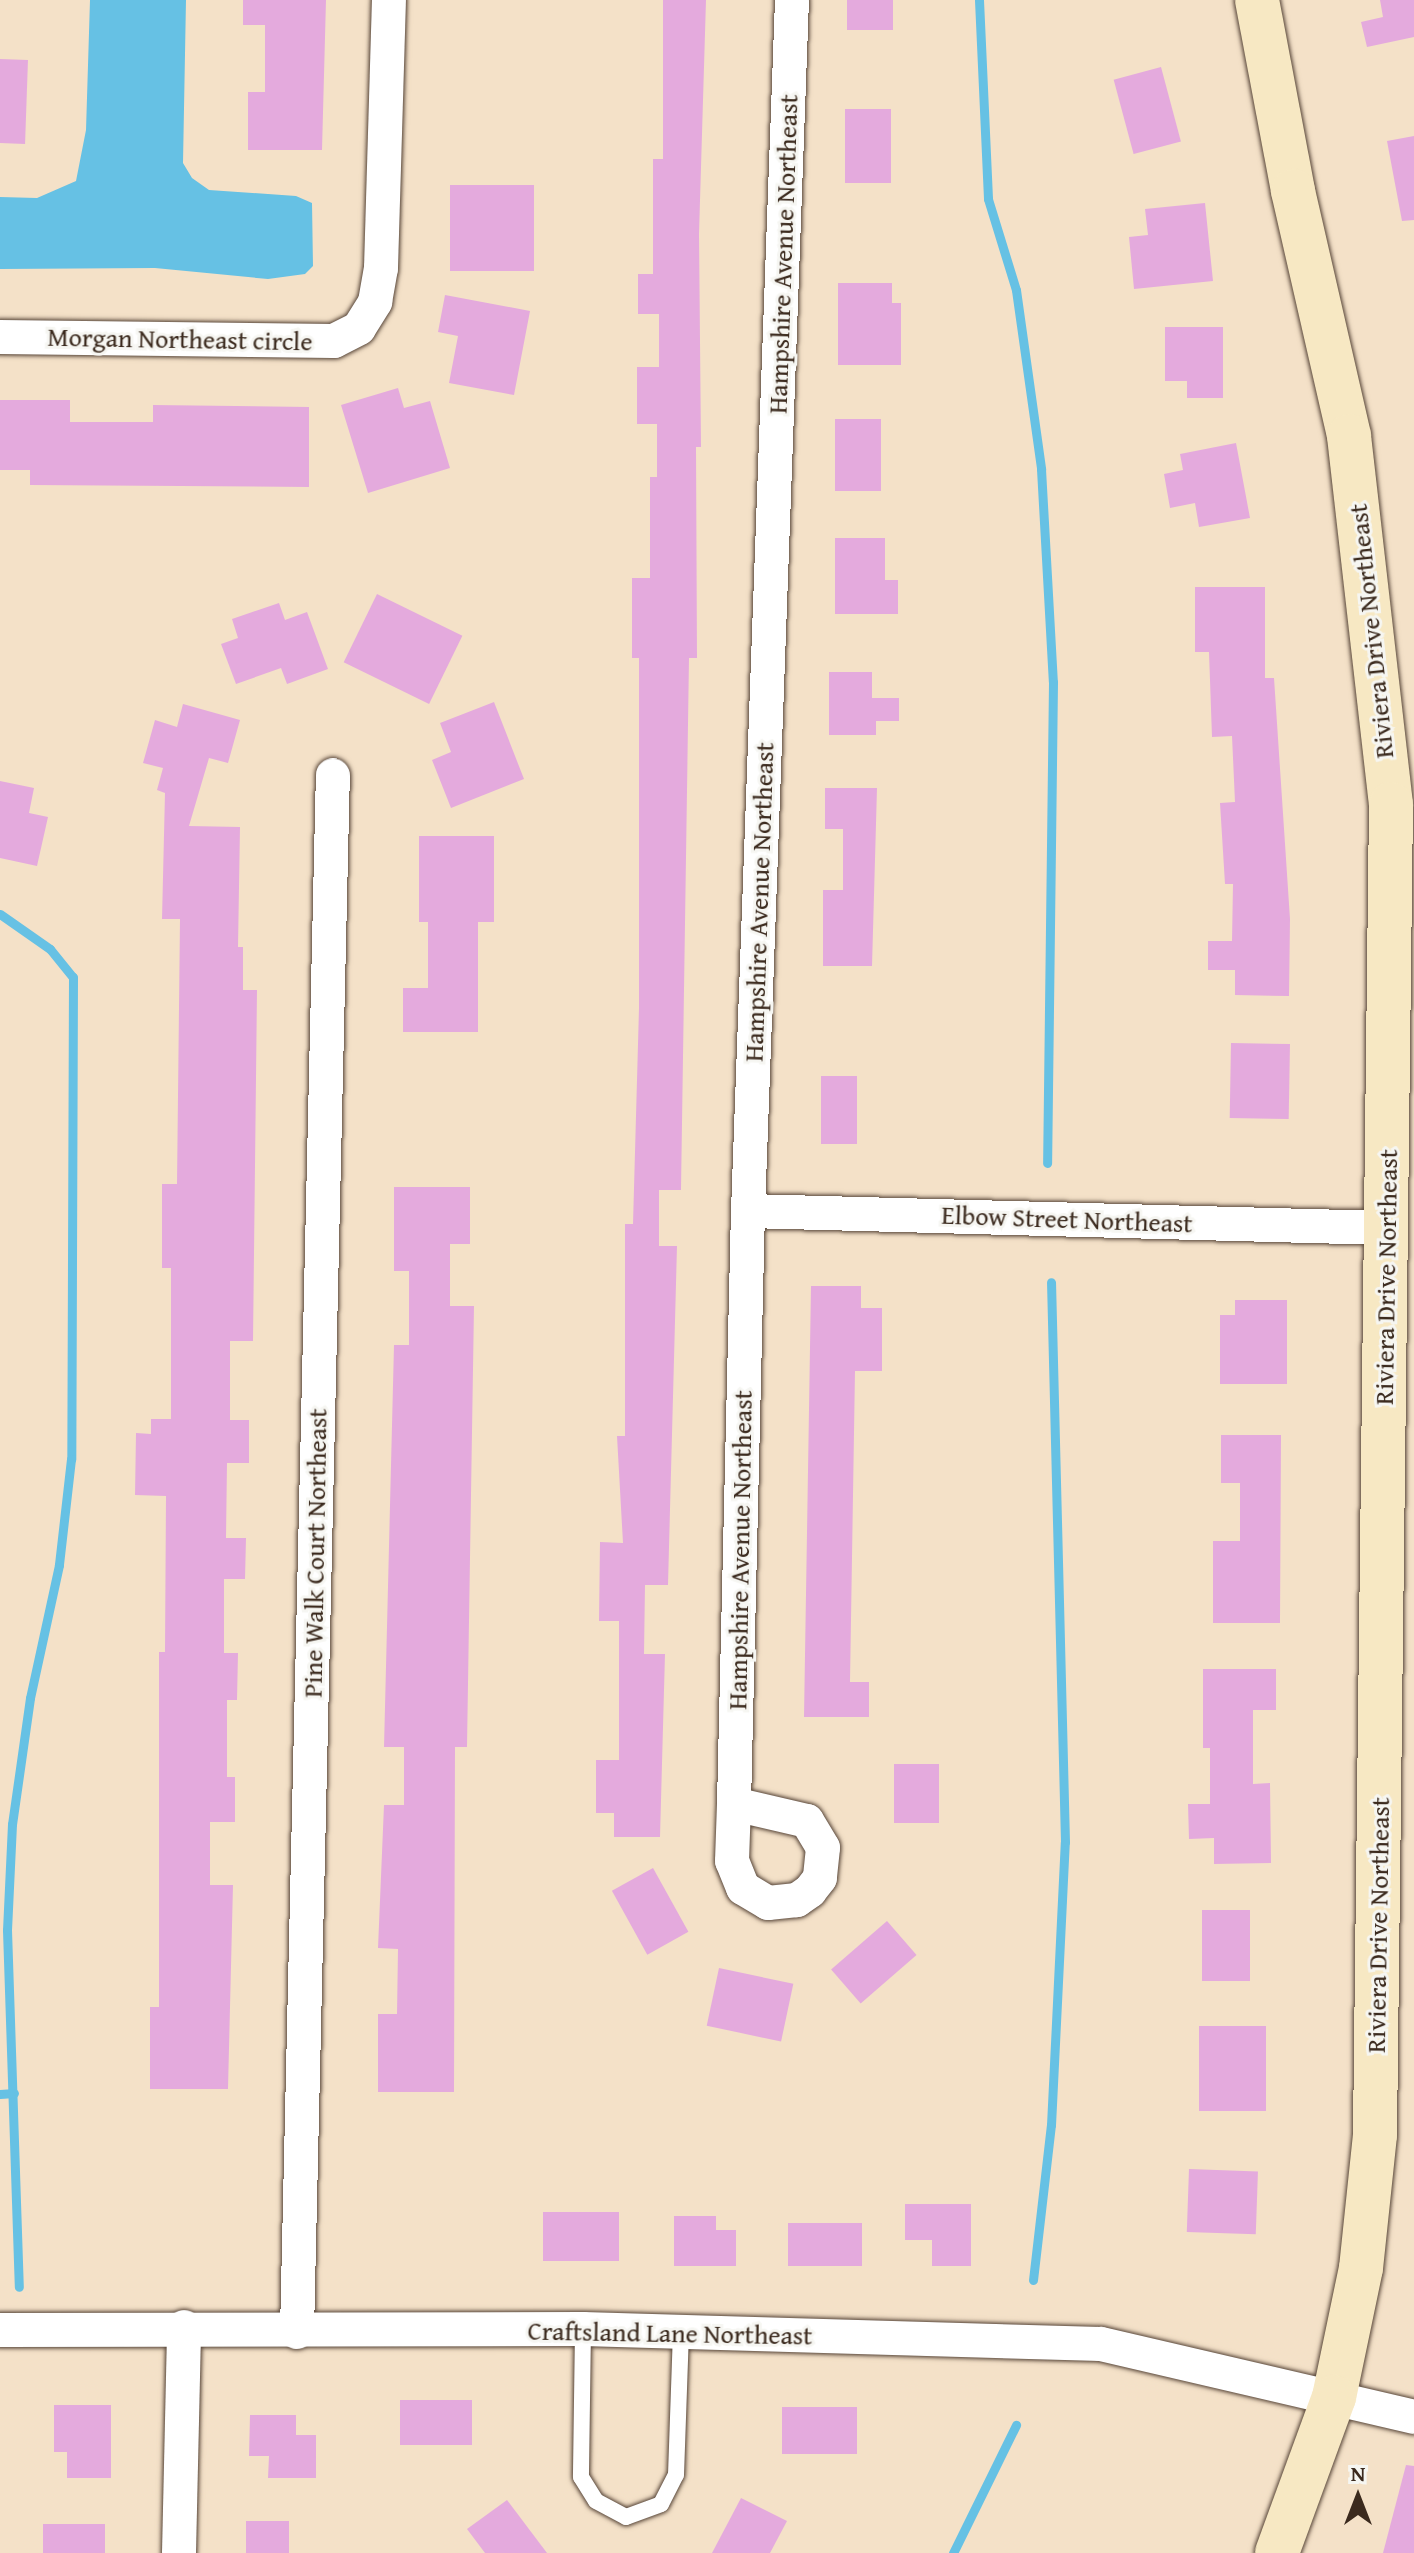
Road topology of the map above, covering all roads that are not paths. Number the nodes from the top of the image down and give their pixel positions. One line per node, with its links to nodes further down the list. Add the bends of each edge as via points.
1 (389, 0): 4 (street, Morgan Northeast circle, via 381,268 375,302 359,328 334,341)
2 (792, 0): 8 (street, Hampshire Avenue Northeast)
3 (1257, 0): 6 (street, Riviera Drive Northeast, via 1293,191 1349,436 1391,804)
4 (0, 337)
5 (333, 775): 14 (street, Pine Walk Court Northeast)
6 (1403, 1062): 7 (street, Riviera Drive Northeast)
7 (1401, 1114): 9 (street, Riviera Drive Northeast)
8 (748, 1211): 9 (street, Elbow Street Northeast); 10 (street, Hampshire Avenue Northeast)
9 (1386, 1228): 16 (street, Riviera Drive Northeast, via 1375,2135 1361,2268)
10 (734, 1804)
11 (184, 2327): 13 (street, Craftsland Lane Northeast); 14 (street, Craftsland Lane Northeast); 18 (street)
12 (583, 2329): 14 (street, Craftsland Lane Northeast); 15 (street, Craftsland Lane Northeast); 15 (lane, via 581,2477 596,2501 626,2517 661,2504 676,2475)
13 (0, 2330)
14 (297, 2332)
15 (681, 2332): 16 (street, Craftsland Lane Northeast, via 1101,2344)
16 (1334, 2397): 17 (street, Craftsland Lane Northeast); 19 (street, Riviera Drive Northeast)
17 (1414, 2417)
18 (179, 2553)
19 (1277, 2553)

